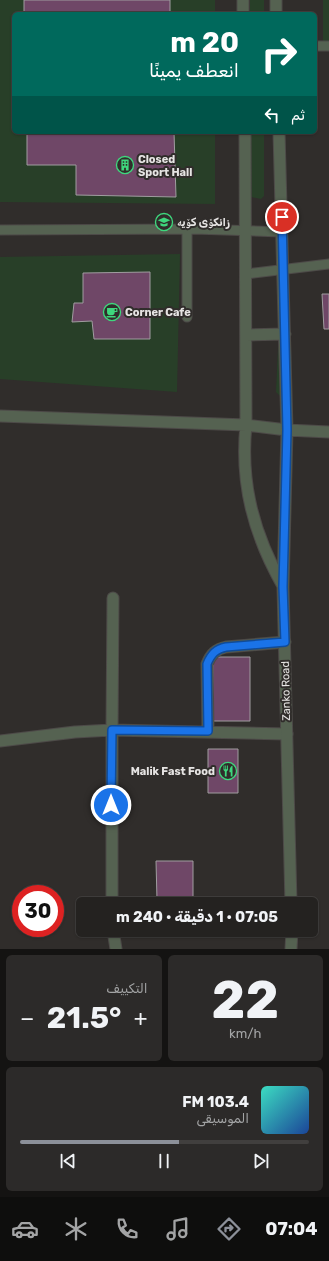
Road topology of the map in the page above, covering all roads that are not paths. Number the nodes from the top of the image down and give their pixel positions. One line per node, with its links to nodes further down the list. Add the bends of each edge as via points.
1 (243, 0): 3 (street)
2 (276, 0): 4 (street)
3 (243, 12)
4 (276, 12)
5 (317, 46): 6 (lane)
6 (329, 46)
7 (245, 134): 11 (street)
8 (279, 134): 12 (street, Zanko Road)
9 (187, 229): 10 (lane); 11 (lane); 16 (lane)
10 (0, 230)
11 (246, 232): 12 (lane); 15 (street)
12 (282, 232): 14 (street, Zanko Road)
13 (329, 264): 14 (lane)
14 (283, 270): 15 (lane); 17 (street, Zanko Road)
15 (246, 274): 18 (street)
16 (187, 317)
17 (285, 334): 18 (street); 21 (street, Zanko Road)
18 (246, 335): 20 (street)
19 (0, 416): 20 (street)
20 (246, 425): 21 (street); 23 (street, via 245,472 251,508 271,566)
21 (287, 430): 22 (street); 23 (street, Zanko Road)
22 (329, 432)
23 (283, 587): 25 (street, Zanko Road)
24 (114, 598): 26 (street)
25 (285, 642): 27 (street, via 226,647 213,652 207,664); 28 (street, Zanko Road)
26 (112, 730): 27 (street); 29 (street); 30 (street)
27 (208, 731): 28 (street)
28 (287, 734): 31 (street, Zanko Road)
29 (0, 741)
30 (112, 897)
31 (291, 897)
32 (114, 937): 34 (street)
33 (292, 937): 35 (street)
34 (116, 949)
35 (291, 949)

